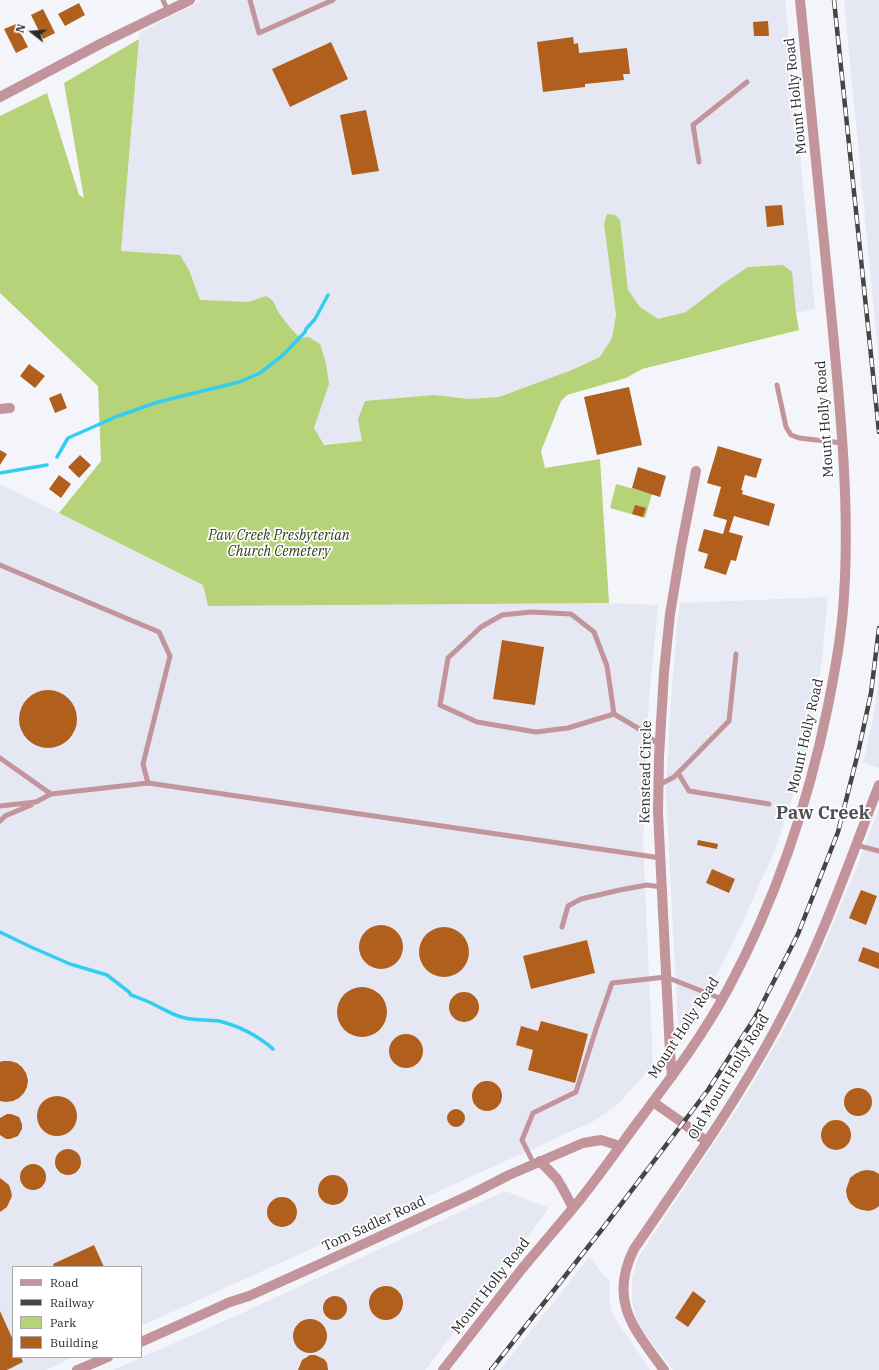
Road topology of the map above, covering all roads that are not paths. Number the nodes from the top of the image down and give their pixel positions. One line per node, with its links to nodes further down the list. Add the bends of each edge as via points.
1 (163, 0): 6 (lane)
2 (190, 0): 6 (street)
3 (250, 0): 4 (lane, via 258,33)
4 (333, 0)
5 (800, 0): 11 (street, Mount Holly Road)
6 (168, 11): 8 (street)
7 (747, 82): 9 (lane, via 693,125)
8 (0, 97)
9 (699, 162)
10 (778, 385): 11 (lane, via 786,427 791,435)
11 (842, 443): 33 (street, Mount Holly Road, via 846,512 844,597 834,677 820,743 801,816 785,861 760,924)
12 (696, 471): 16 (street, Kenstead Circle, via 670,614)
13 (0, 565): 19 (lane, via 159,632 170,656 143,764)
14 (736, 654): 18 (lane, via 729,721)
15 (614, 714): 15 (lane, via 568,728 536,732 478,722 440,706 448,658 481,627 502,615 531,612 571,614 594,632 607,666); 16 (lane, via 641,730)
16 (659, 745): 21 (street, Kenstead Circle)
17 (0, 758): 22 (lane)
18 (678, 774): 21 (lane); 24 (lane, via 689,791)
19 (148, 783): 22 (lane); 29 (lane)
20 (879, 785): 27 (street, Old Mount Holly Road)
21 (658, 786): 29 (street, Kenstead Circle)
22 (50, 794): 23 (lane)
23 (36, 802): 25 (lane); 26 (lane, via 5,816)
24 (769, 804)
25 (0, 806)
26 (0, 821)
27 (856, 845): 28 (lane); 36 (street, Old Mount Holly Road, via 812,956 793,995 748,1078)
28 (879, 851)
29 (661, 858): 30 (street, Kenstead Circle)
30 (662, 887): 31 (lane, via 647,885 581,899 568,906); 32 (street, Kenstead Circle)
31 (562, 927)
32 (666, 977): 33 (lane); 34 (street, Kenstead Circle); 38 (lane, via 612,983 576,1092 533,1113 522,1140)
33 (722, 999): 34 (street, Mount Holly Road)
34 (672, 1076): 35 (street, Mount Holly Road)
35 (653, 1102): 36 (street); 37 (street, Mount Holly Road)
36 (707, 1142): 44 (street, Old Mount Holly Road, via 634,1249 624,1276 623,1291 628,1316)
37 (620, 1146): 38 (street, Tom Sadler Road, via 595,1140); 39 (street, Mount Holly Road)
38 (537, 1162): 39 (street, via 557,1179); 40 (street, Tom Sadler Road, via 320,1264)
39 (573, 1208): 43 (street, Mount Holly Road)
40 (142, 1342)
41 (106, 1358): 42 (street)
42 (77, 1370)
43 (443, 1370)
44 (664, 1370)

